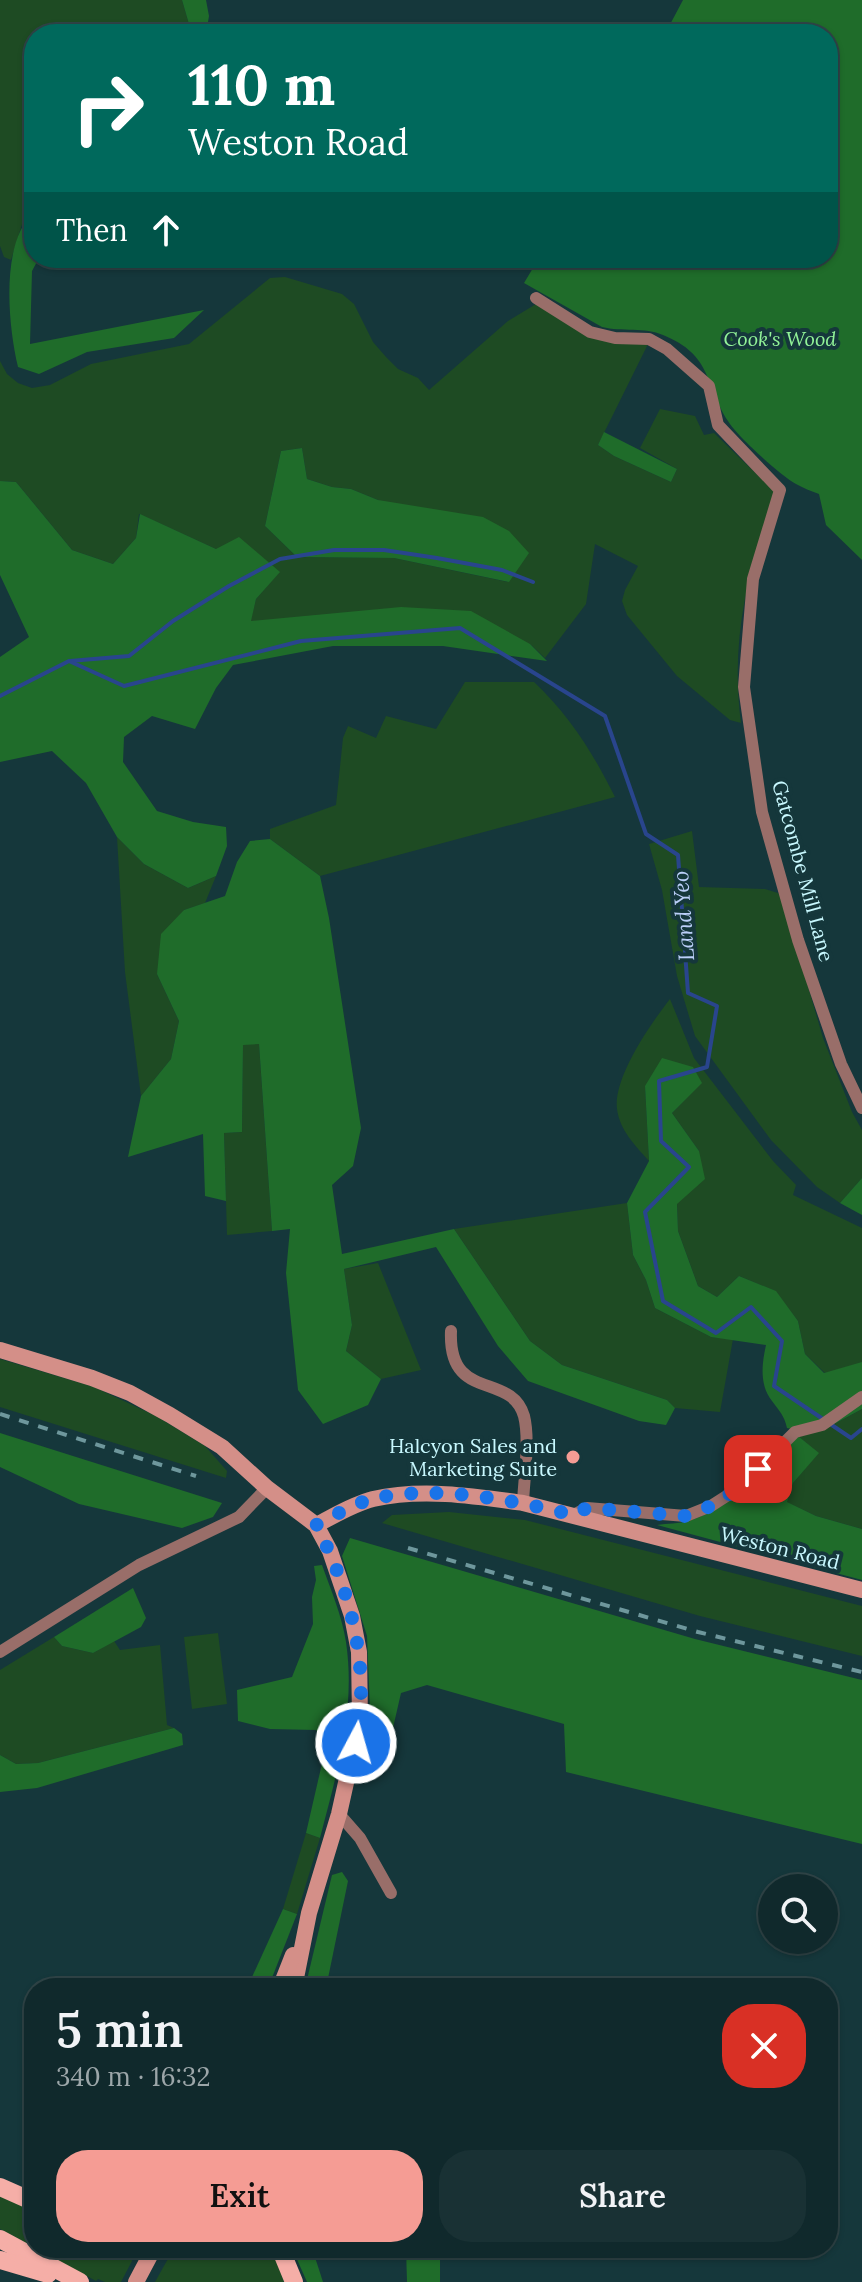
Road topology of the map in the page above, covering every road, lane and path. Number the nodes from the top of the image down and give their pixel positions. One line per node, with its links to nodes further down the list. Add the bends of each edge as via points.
1 (536, 298): 2 (street, Gatcombe Mill Lane, via 590,332 649,339 667,349 709,386 718,425 780,490 753,579 744,687 762,812 798,940)
2 (862, 1108)
3 (451, 1331): 7 (street, via 454,1362 465,1376 511,1398 524,1414)
4 (0, 1350): 6 (main road, via 130,1393 222,1447)
5 (862, 1397): 8 (street, via 827,1422 795,1432 739,1488 711,1506 686,1516 587,1508)
6 (267, 1488): 9 (main road); 11 (street, via 239,1517 139,1565)
7 (523, 1503): 8 (main road, Weston Road); 9 (main road, Weston Road, via 415,1494 372,1499)
8 (573, 1515): 10 (main road, Weston Road)
9 (316, 1525): 12 (main road, via 330,1551 359,1652 360,1720)
10 (862, 1590)
11 (0, 1652)
12 (339, 1814): 13 (street, via 360,1838); 14 (main road)
13 (391, 1893)
14 (309, 1913): 15 (main road); 16 (main road)
15 (284, 1978)
16 (296, 1978)
17 (0, 2187): 18 (main road)
18 (24, 2198)
19 (0, 2239): 20 (main road)
20 (24, 2252)
21 (35, 2258): 26 (main road)
22 (147, 2258): 27 (main road)
23 (284, 2258): 28 (main road)
24 (0, 2260): 25 (main road)
25 (73, 2282)
26 (80, 2282)
27 (136, 2282)
28 (294, 2282)

